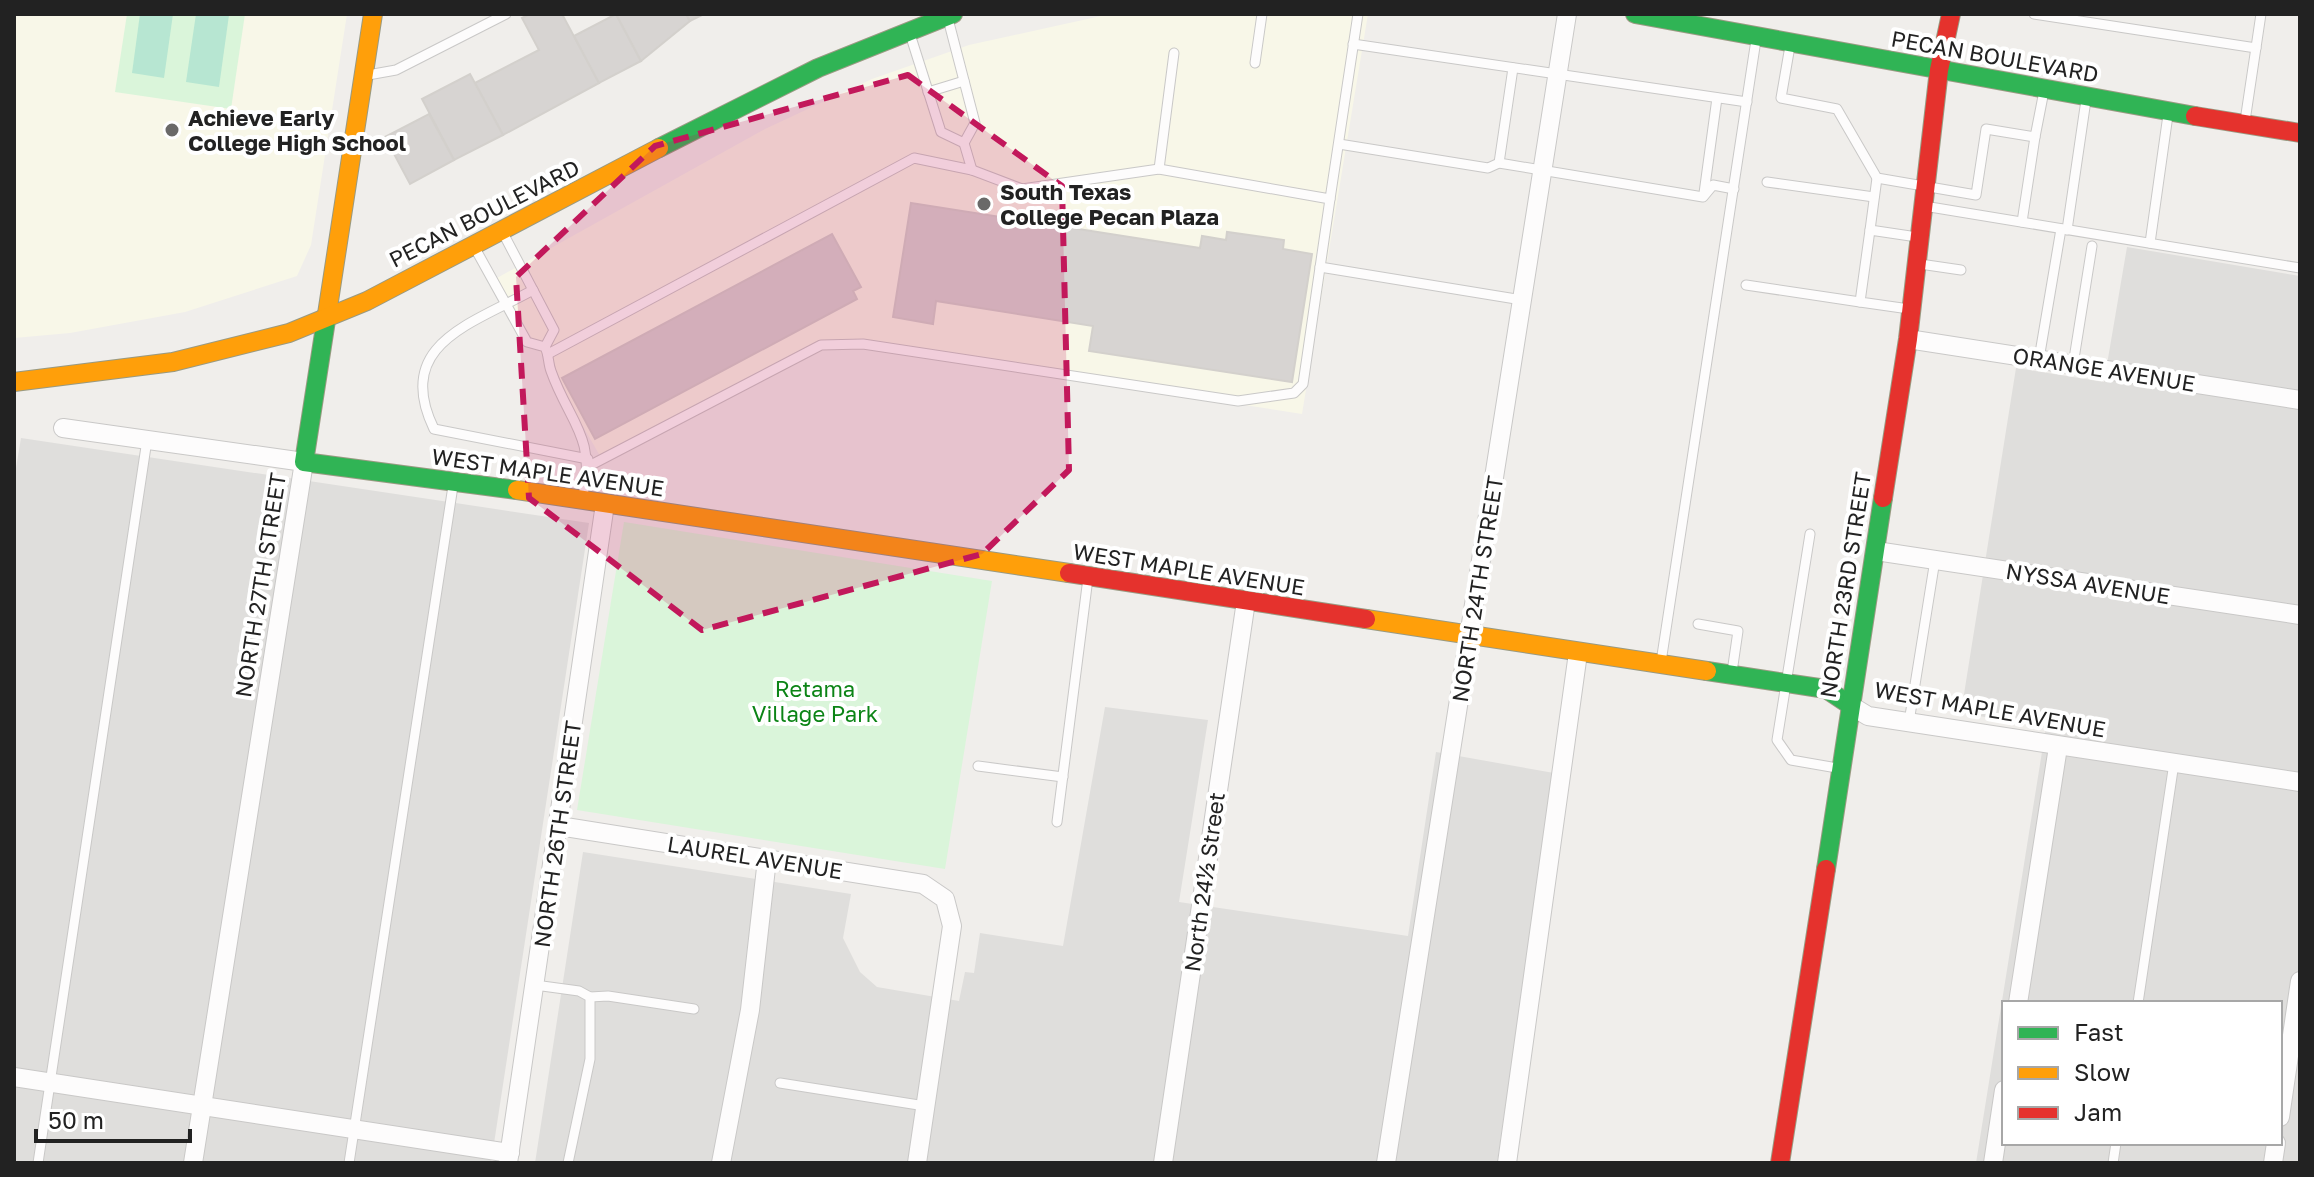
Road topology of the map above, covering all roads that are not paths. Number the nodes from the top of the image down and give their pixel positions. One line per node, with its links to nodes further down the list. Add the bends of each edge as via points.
1 (373, 14): 21 (main road, NORTH 27TH STREET)
2 (506, 14): 21 (lane, via 396,70)
3 (1262, 14): 17 (lane)
4 (1358, 14): 14 (lane)
5 (1567, 14): 20 (street, NORTH 24TH STREET)
6 (1635, 14): 12 (main road, PECAN BOULEVARD, via 1724,26)
7 (1951, 14): 19 (main road, NORTH 23RD STREET)
8 (2034, 14): 15 (lane)
9 (2261, 14): 15 (lane)
10 (950, 15): 11 (main road, PECAN BOULEVARD); 22 (lane)
11 (908, 29): 24 (lane); 51 (main road, PECAN BOULEVARD, via 763,93)
12 (1757, 37): 13 (main road, PECAN BOULEVARD); 27 (lane)
13 (1791, 42): 19 (main road, PECAN BOULEVARD); 38 (lane, via 1781,98 1837,109)
14 (1353, 44): 18 (lane); 33 (lane)
15 (2256, 48): 29 (lane)
16 (1174, 53): 35 (lane)
17 (1255, 63)
18 (1513, 68): 20 (lane); 34 (lane)
19 (1939, 70): 23 (main road, PECAN BOULEVARD); 40 (main road, NORTH 23RD STREET)
20 (1557, 74): 26 (lane); 37 (street, NORTH 24TH STREET)
21 (365, 75): 66 (main road, NORTH 27TH STREET)
22 (964, 81): 24 (lane); 32 (lane, via 975,123)
23 (2044, 89): 25 (main road, PECAN BOULEVARD); 31 (lane)
24 (928, 92): 32 (lane, via 941,132)
25 (2087, 97): 28 (main road, PECAN BOULEVARD); 49 (lane)
26 (1717, 98): 27 (lane); 43 (lane)
27 (1747, 102): 41 (lane)
28 (2169, 112): 29 (main road, PECAN BOULEVARD); 53 (lane)
29 (2245, 124): 30 (main road, PECAN BOULEVARD)
30 (2300, 133)
31 (2035, 137): 42 (lane, via 1986,129); 48 (lane)
32 (964, 143): 36 (lane)
33 (1339, 144): 34 (lane, via 1488,168); 45 (lane)
34 (1499, 163): 37 (lane)
35 (1159, 169): 36 (lane, via 1022,189); 45 (lane)
36 (972, 170): 68 (lane, via 914,158)
37 (1542, 170): 43 (lane); 62 (street, NORTH 24TH STREET)
38 (1877, 178): 40 (lane); 44 (lane)
39 (1767, 182): 44 (lane)
40 (1925, 186): 42 (lane); 46 (main road, NORTH 23RD STREET)
41 (1734, 189): 43 (lane, via 1713,185); 89 (lane)
42 (1976, 195): 47 (lane)
43 (1703, 197)
44 (1874, 197): 50 (lane)
45 (1330, 199): 57 (lane)
46 (1923, 206): 47 (lane); 52 (main road, NORTH 23RD STREET)
47 (1973, 214): 48 (lane)
48 (2022, 222): 49 (lane)
49 (2064, 229): 53 (lane); 69 (lane)
50 (1870, 230): 52 (lane); 63 (lane)
51 (503, 233): 55 (main road, PECAN BOULEVARD); 61 (lane)
52 (1920, 238): 56 (main road, NORTH 23RD STREET)
53 (2150, 243): 58 (lane)
54 (2092, 246): 70 (lane)
55 (475, 247): 64 (lane); 66 (main road, PECAN BOULEVARD)
56 (1917, 264): 59 (lane); 65 (main road, NORTH 23RD STREET)
57 (1320, 267): 62 (lane); 76 (lane, via 1303,384 1294,393 1238,401 863,344 821,345)
58 (2300, 268)
59 (1961, 270)
60 (1746, 285): 63 (lane)
61 (533, 290): 64 (lane); 68 (lane, via 554,330)
62 (1522, 300): 87 (street, NORTH 24TH STREET)
63 (1860, 302): 65 (lane)
64 (507, 305): 68 (lane, via 527,342); 76 (lane, via 441,342 426,364 420,381 434,429)
65 (1911, 310): 67 (main road, NORTH 23RD STREET)
66 (328, 318): 71 (main road, PECAN BOULEVARD, via 236,350 103,374); 75 (main road, NORTH 27TH STREET)
67 (1908, 339): 69 (street, ORANGE AVENUE); 81 (main road, NORTH 23RD STREET)
68 (547, 351): 76 (lane)
69 (2039, 359): 70 (street, ORANGE AVENUE)
70 (2073, 365): 72 (street, ORANGE AVENUE)
71 (14, 382)
72 (2300, 400)
73 (63, 428): 74 (street, WEST MAPLE AVENUE)
74 (147, 440): 75 (street, WEST MAPLE AVENUE); 110 (lane)
75 (304, 462): 77 (main road, WEST MAPLE AVENUE); 114 (street, NORTH 27TH STREET)
76 (589, 462): 78 (lane)
77 (453, 482): 78 (main road, WEST MAPLE AVENUE); 116 (lane)
78 (582, 499): 79 (main road, WEST MAPLE AVENUE)
79 (605, 504): 83 (main road, WEST MAPLE AVENUE); 101 (street, NORTH 26TH STREET)
80 (1810, 534): 91 (lane)
81 (1876, 551): 82 (street, NYSSA AVENUE); 92 (main road, NORTH 23RD STREET)
82 (1935, 560): 85 (street, NYSSA AVENUE); 93 (lane)
83 (1088, 578): 84 (main road, WEST MAPLE AVENUE); 98 (lane)
84 (1246, 601): 87 (main road, WEST MAPLE AVENUE); 124 (street, North 24½ Street)
85 (2300, 615)
86 (1698, 624): 90 (lane, via 1738,631)
87 (1469, 637): 88 (main road, WEST MAPLE AVENUE); 125 (street, NORTH 24TH STREET)
88 (1578, 653): 89 (main road, WEST MAPLE AVENUE); 126 (street)
89 (1660, 665): 90 (main road, WEST MAPLE AVENUE)
90 (1732, 676): 91 (main road, WEST MAPLE AVENUE)
91 (1785, 683): 92 (main road, WEST MAPLE AVENUE, via 1826,689); 97 (lane, via 1777,740 1791,760)
92 (1850, 705): 93 (street, WEST MAPLE AVENUE, via 1868,716); 97 (main road, NORTH 23RD STREET)
93 (1909, 722): 94 (street, WEST MAPLE AVENUE)
94 (2058, 747): 95 (street, WEST MAPLE AVENUE); 106 (street)
95 (2174, 763): 99 (street, WEST MAPLE AVENUE); 107 (lane)
96 (978, 766): 98 (lane)
97 (1841, 768): 127 (main road, NORTH 23RD STREET)
98 (1063, 777): 100 (lane)
99 (2300, 782)
100 (1057, 822)
101 (559, 826): 102 (street, LAUREL AVENUE); 104 (street, NORTH 26TH STREET)
102 (767, 859): 115 (street, LAUREL AVENUE, via 923,884 945,899 952,926); 122 (street, via 746,1037)
103 (2300, 981): 113 (street)
104 (535, 985): 105 (lane); 117 (street, NORTH 26TH STREET)
105 (590, 997): 108 (lane); 121 (lane, via 590,1059)
106 (2018, 1001)
107 (2138, 1001)
108 (694, 1009)
109 (14, 1077): 110 (street)
110 (50, 1082): 114 (street); 118 (lane)
111 (780, 1083): 115 (lane)
112 (2002, 1103): 128 (street)
113 (2282, 1103)
114 (202, 1104): 116 (street); 119 (street, NORTH 27TH STREET)
115 (925, 1106): 123 (street)
116 (355, 1128): 117 (street); 120 (lane)
117 (509, 1158)
118 (38, 1163)
119 (193, 1163)
120 (349, 1163)
121 (568, 1163)
122 (721, 1163)
123 (917, 1163)
124 (1163, 1163)
125 (1386, 1163)
126 (1507, 1163)
127 (1780, 1163)
128 (1993, 1163)

